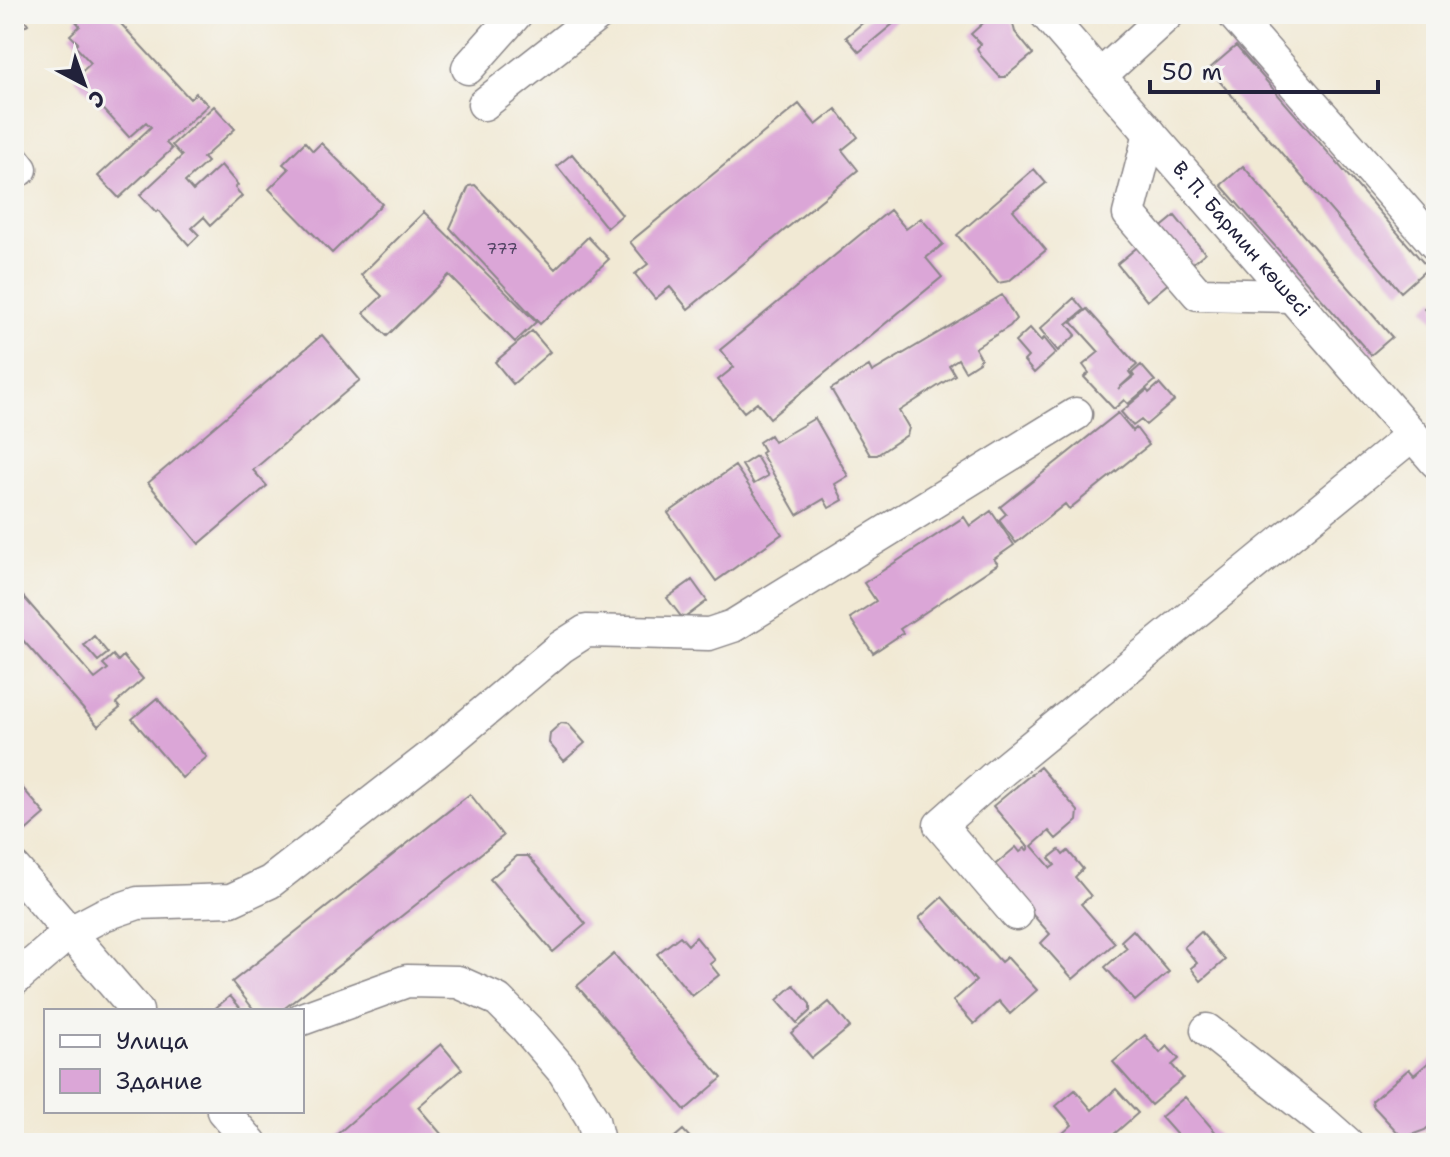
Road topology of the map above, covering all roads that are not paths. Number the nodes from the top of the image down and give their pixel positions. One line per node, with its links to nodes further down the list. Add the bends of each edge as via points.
1 (516, 14): 6 (street)
2 (599, 14): 8 (street)
3 (1046, 14): 7 (street, В. П. Бармин көшесі)
4 (1168, 14): 7 (street)
5 (1233, 14): 10 (street)
6 (468, 68)
7 (1100, 76): 9 (street, В. П. Бармин көшесі)
8 (484, 104)
9 (1150, 133): 11 (street, В. П. Бармин көшесі); 11 (street, via 1129,214 1198,294)
10 (1436, 245)
11 (1291, 296): 13 (street, В. П. Бармин көшесі)
12 (1076, 414): 17 (street, via 733,626 709,634 586,631 270,882 231,900 138,903)
13 (1412, 435): 14 (street, В. П. Бармин көшесі); 16 (street, via 940,825)
14 (1436, 462)
15 (14, 868): 17 (street)
16 (1016, 914)
17 (69, 933): 18 (street); 19 (street)
18 (14, 980)
19 (135, 1009)
20 (304, 1018): 23 (street, via 407,981 458,982 498,1000 564,1072 593,1120)
21 (1207, 1030): 25 (street)
22 (225, 1113): 24 (street)
23 (598, 1141)
24 (251, 1143)
25 (1347, 1143)

